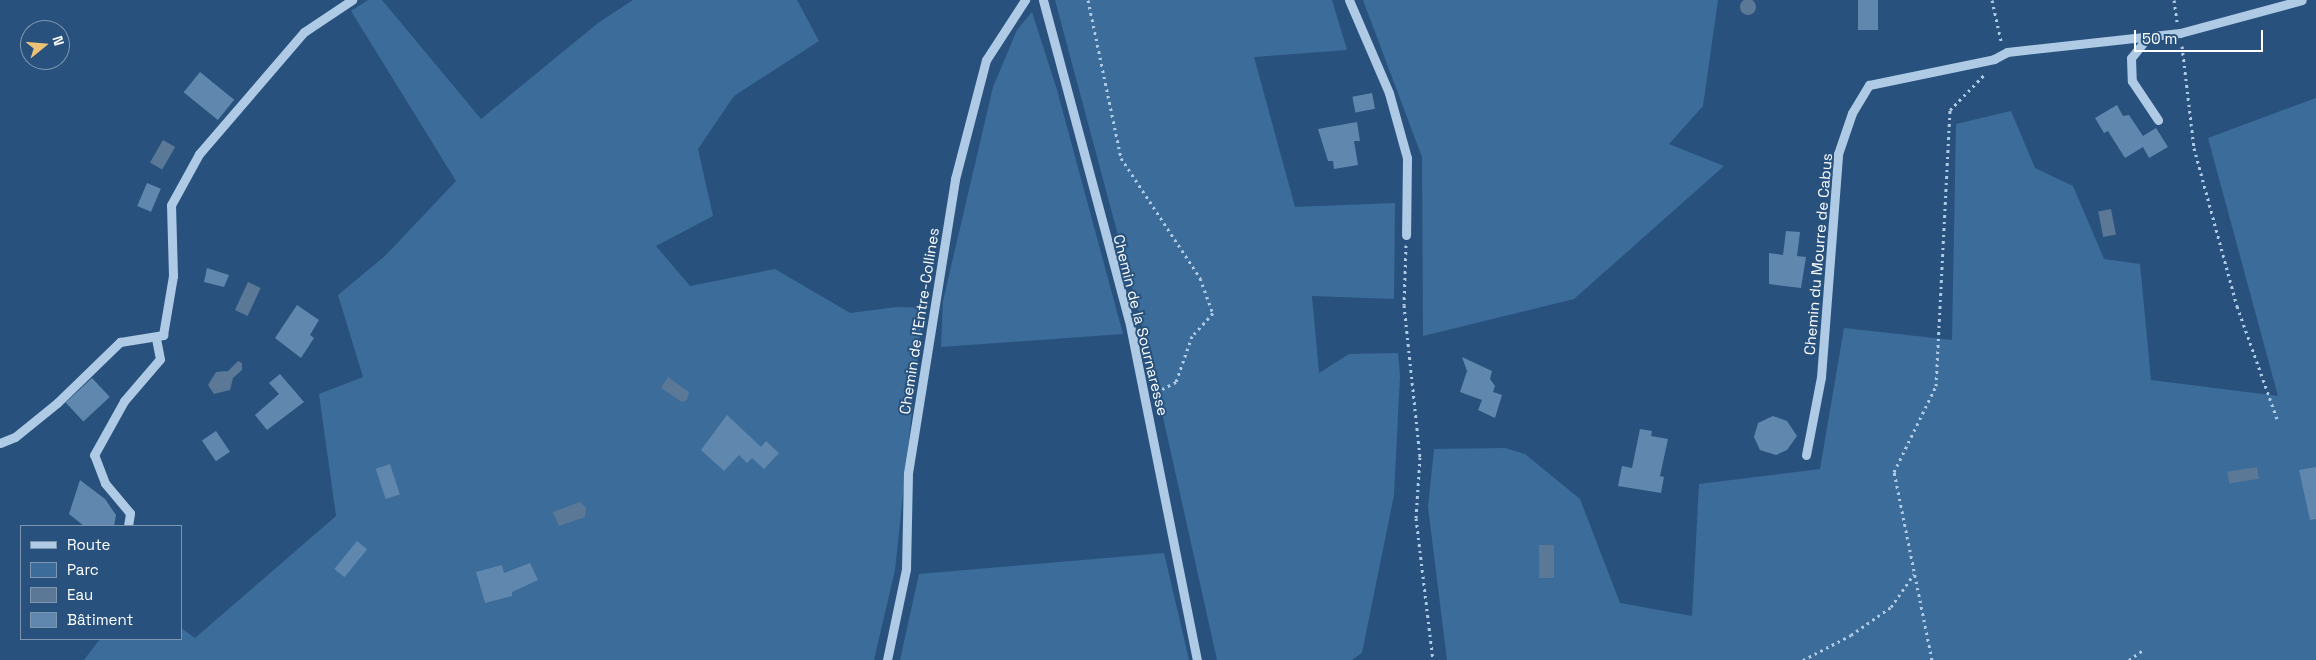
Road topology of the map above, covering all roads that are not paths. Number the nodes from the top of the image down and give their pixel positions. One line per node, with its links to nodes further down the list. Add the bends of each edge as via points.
1 (352, 0): 9 (street, via 304,32 199,154 171,205 173,276 162,335)
2 (1025, 0): 13 (street, Chemin de l'Entre-Collines, via 986,60 955,179 908,473 906,569)
3 (1043, 0): 14 (street, Chemin de la Sournaresse, via 1129,320)
4 (1349, 0): 8 (street, via 1389,93 1406,158)
5 (2302, 0): 6 (street, Chemin du Mourre de Cabus, via 2180,33)
6 (2148, 38): 7 (street, via 2131,58 2132,80); 11 (street, Chemin du Mourre de Cabus, via 2006,52 1994,59 1869,85 1852,113 1838,154 1821,377)
7 (2158, 120)
8 (1406, 235)
9 (156, 338): 10 (street, via 140,337 120,342 57,403 15,437); 12 (street, via 160,359 124,401 94,454 104,483 130,513)
10 (0, 443)
11 (1806, 455)
12 (128, 525)
13 (887, 660)
14 (1197, 660)

